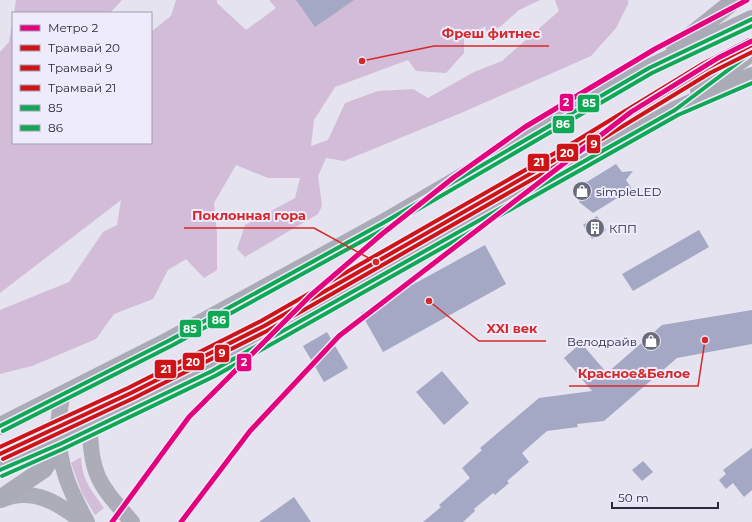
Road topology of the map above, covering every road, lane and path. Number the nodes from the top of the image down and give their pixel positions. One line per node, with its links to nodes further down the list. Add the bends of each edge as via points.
1 (735, 0): 4 (main road)
2 (752, 19): 4 (main road)
3 (752, 52): 6 (main road)
4 (649, 68): 7 (main road, via 383,224 170,340)
5 (752, 76): 6 (main road)
6 (675, 110): 9 (main road, via 212,371)
7 (62, 395): 8 (main road); 10 (main road, via 58,427)
8 (2, 425)
9 (90, 430): 10 (main road); 15 (main road, via 91,460 95,472 105,491)
10 (60, 444): 11 (main road); 12 (main road, via 44,469); 14 (main road, via 64,474)
11 (0, 470)
12 (0, 500): 13 (main road, via 27,494 45,497)
13 (83, 522)
14 (87, 522)
15 (132, 522)

